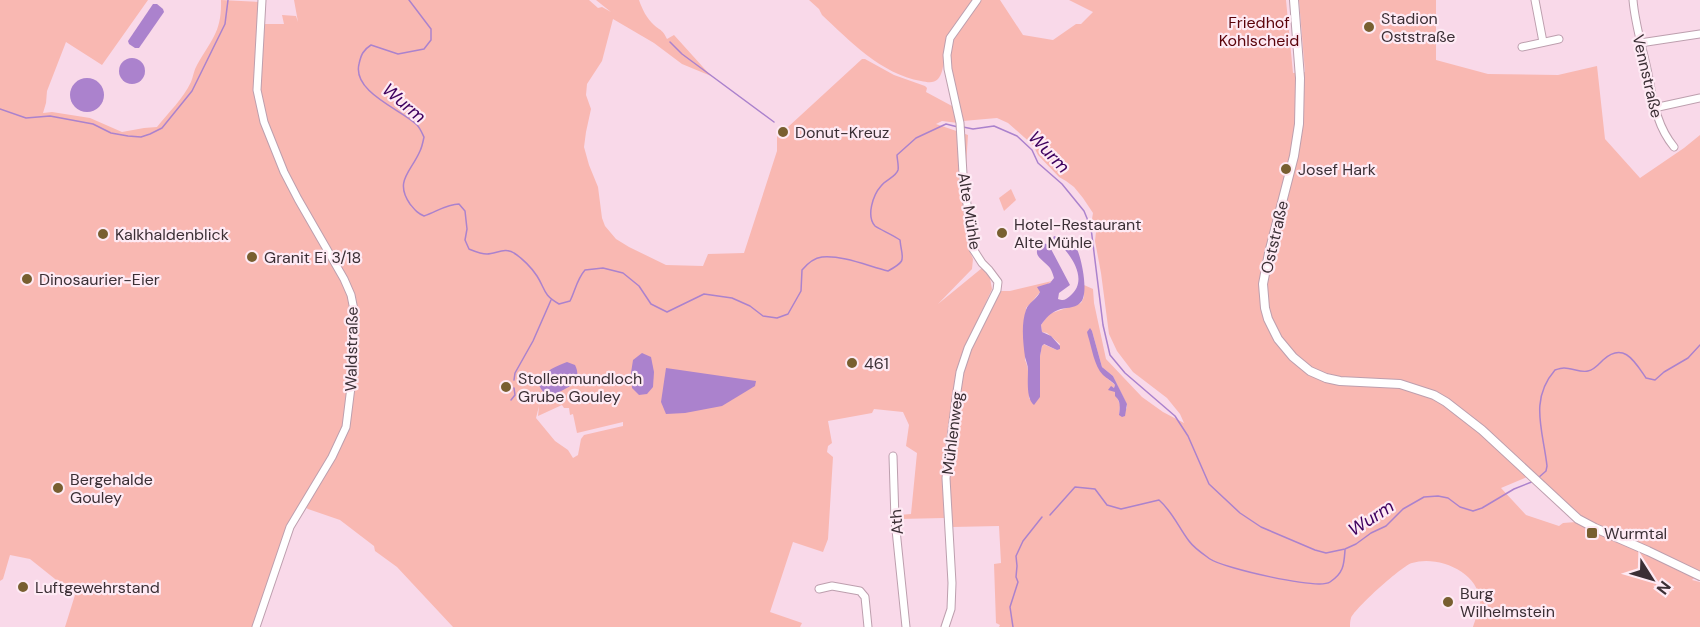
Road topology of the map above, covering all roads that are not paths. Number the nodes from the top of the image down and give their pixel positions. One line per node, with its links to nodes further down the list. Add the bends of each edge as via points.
1 (262, 0): 18 (street, Waldstraße, via 257,90 264,122 284,172 351,295 354,363 346,427 290,527)
2 (977, 0): 14 (street, Alte Mühle, via 950,38 947,55 960,123 973,249)
3 (1294, 0): 16 (street, Oststraße, via 1300,111 1294,156 1263,284 1265,308 1284,348 1310,371 1326,378 1400,384 1434,395 1482,430 1578,519)
4 (1535, 0): 8 (street)
5 (1633, 0): 9 (street, Vennstraße)
6 (1700, 34): 9 (street)
7 (1559, 39): 8 (street)
8 (1543, 42): 10 (street)
9 (1640, 43): 12 (street, Vennstraße)
10 (1522, 47)
11 (1700, 98): 12 (street)
12 (1654, 108): 13 (street, Vennstraße)
13 (1674, 147)
14 (998, 282): 21 (street, Mühlenweg, via 960,372 946,478 952,583 951,609)
15 (893, 456): 20 (street, Ath)
16 (1700, 576)
17 (819, 589): 19 (street, via 832,586 860,591 865,597)
18 (256, 627)
19 (868, 627)
20 (906, 627)
21 (945, 627)

